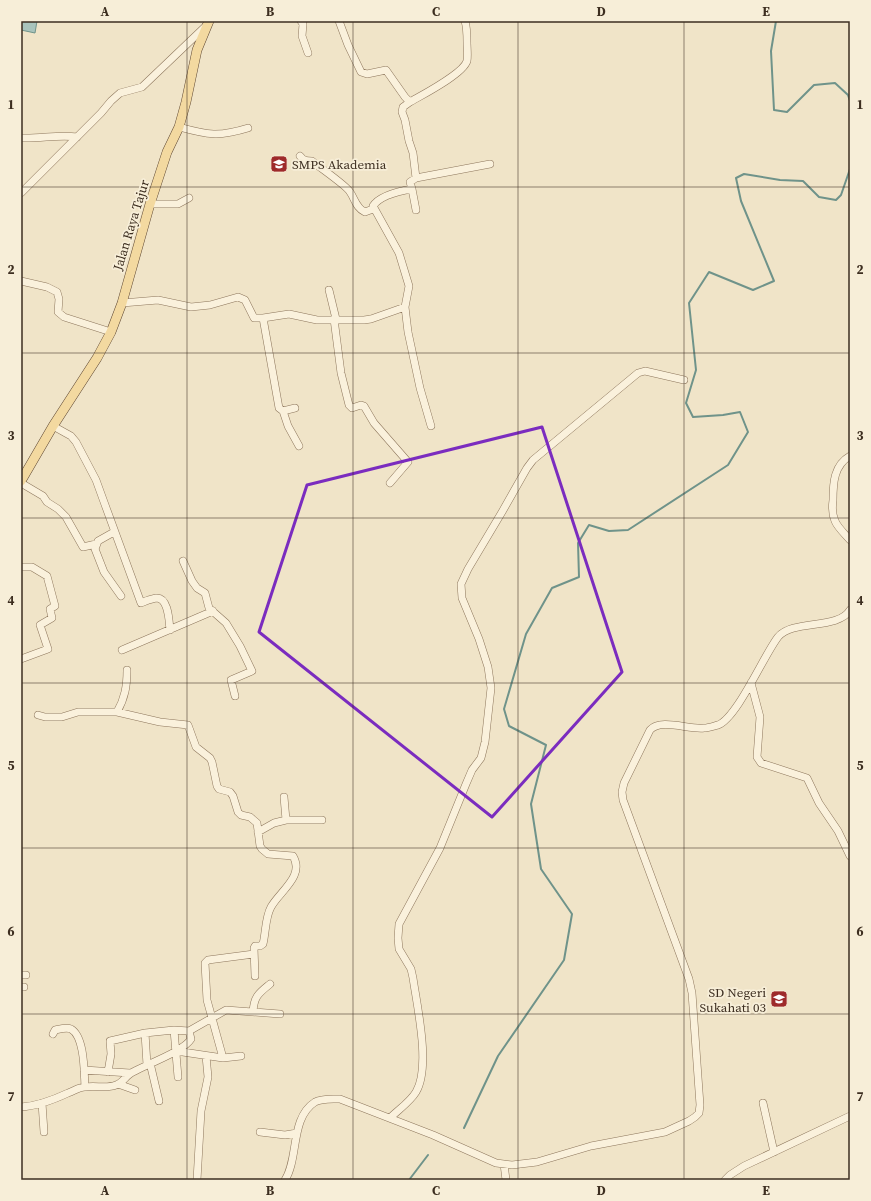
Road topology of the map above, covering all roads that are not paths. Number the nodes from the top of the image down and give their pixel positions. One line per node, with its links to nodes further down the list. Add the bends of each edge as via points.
1 (301, 21): 5 (street, via 302,36)
2 (339, 21): 6 (street, via 362,72 367,74 386,70)
3 (465, 21): 6 (street, via 467,61 464,66)
4 (209, 22): 7 (main road, Jalan Raya Tajur, via 193,64); 9 (street, via 142,86 118,94)
5 (308, 53)
6 (410, 102): 13 (street, via 403,107 402,112 413,153)
7 (179, 127): 8 (street, via 214,135); 17 (main road, Jalan Raya Tajur, via 167,152)
8 (248, 128)
9 (78, 137): 10 (street, via 63,135 37,139); 15 (street)
10 (21, 138)
11 (300, 156): 18 (street, via 306,162 312,161 350,190 361,210 365,212)
12 (490, 164): 13 (street)
13 (416, 178): 14 (street, via 410,182)
14 (412, 189): 18 (street, via 391,194 375,204); 19 (street)
15 (21, 193)
16 (189, 198): 17 (street, via 178,204)
17 (150, 204): 22 (main road, Jalan Raya Tajur)
18 (374, 209): 23 (street, via 399,253 409,286)
19 (416, 210)
20 (21, 281): 26 (street, via 57,292 60,299 58,312 64,317)
21 (329, 290): 25 (street)
22 (122, 303): 24 (street, via 158,300 191,307 238,297 245,300 254,318); 26 (main road, Jalan Raya Tajur)
23 (405, 306): 25 (street, via 371,319); 31 (street, via 420,388)
24 (263, 318): 25 (street, via 289,314 309,319); 29 (street, via 279,408)
25 (335, 319): 35 (street, via 341,373 349,405 352,408 364,406 374,423 408,462)
26 (111, 332): 30 (main road, Jalan Raya Tajur)
27 (684, 380): 84 (street, via 645,370 638,373 533,460 461,584 462,598 488,667 491,688 486,742 440,848 399,924 399,949 411,969 423,1056 422,1074 416,1091)
28 (295, 408): 29 (street)
29 (283, 411): 32 (street)
30 (53, 426): 34 (main road, Jalan Raya Tajur); 36 (street, via 71,436 79,447 100,487)
31 (431, 426)
32 (299, 446)
33 (850, 456): 37 (street, via 838,468 834,477 832,508 835,522)
34 (21, 482): 38 (street, Jalan Raya Tajur, via 43,496 66,517 83,548)
35 (390, 483)
36 (114, 532): 38 (street); 44 (street, via 140,603 155,598 164,602 168,609)
37 (850, 540)
38 (96, 544): 41 (street, via 100,564)
39 (183, 561): 43 (street, via 192,581 204,593)
40 (21, 567): 46 (street, via 32,567 47,576 55,606 50,609 52,618 40,625 48,649)
41 (121, 596)
42 (850, 610): 48 (street, via 845,617 790,630 779,636)
43 (213, 611): 44 (street); 49 (street, via 226,623 252,671 231,680)
44 (170, 630): 45 (street)
45 (122, 650)
46 (21, 659)
47 (127, 670): 50 (street, via 125,695)
48 (751, 683): 56 (street, via 760,717 757,757 762,763 807,778); 89 (street, via 726,720 719,724 704,728 665,724 653,727 622,792 690,979 695,1020 699,1113 689,1121 665,1132 591,1146 537,1162)
49 (235, 696)
50 (117, 712): 51 (street, via 78,712 62,717); 55 (street, via 160,722 188,725 196,747 212,762 217,786 232,794 238,812 254,819)
51 (38, 715)
52 (284, 797): 53 (street)
53 (286, 820): 54 (street); 55 (street)
54 (322, 820)
55 (258, 832): 57 (street, via 260,846 265,852 293,856 297,862 296,875 270,908 263,943 254,947)
56 (850, 856)
57 (254, 954): 58 (street); 62 (street, via 206,961 207,1000)
58 (255, 976)
59 (270, 984): 60 (street, via 258,994)
60 (253, 1012): 61 (street); 62 (street, via 226,1010)
61 (280, 1014)
62 (211, 1019): 64 (street); 70 (street)
63 (174, 1030): 64 (street); 65 (street); 67 (street)
64 (189, 1031): 67 (street, via 189,1043)
65 (145, 1033): 71 (street); 73 (street, via 110,1041)
66 (53, 1034): 72 (street, via 56,1030 71,1029 78,1038)
67 (176, 1051): 68 (street); 71 (street); 75 (street)
68 (206, 1056): 70 (street); 90 (street, via 208,1077 201,1111)
69 (240, 1056): 70 (street)
70 (223, 1058)
71 (148, 1064): 74 (street); 79 (street)
72 (84, 1070): 73 (street); 77 (street)
73 (108, 1072): 74 (street)
74 (130, 1073): 76 (street)
75 (178, 1077)
76 (118, 1084): 77 (street); 78 (street)
77 (85, 1087): 80 (street)
78 (135, 1090)
79 (159, 1101)
80 (42, 1103): 82 (street); 85 (street)
81 (763, 1103): 88 (street)
82 (21, 1107)
83 (850, 1116): 88 (street)
84 (390, 1118): 87 (street, via 340,1099 320,1100 304,1115); 89 (street, via 496,1163)
85 (44, 1132)
86 (260, 1132): 87 (street, via 285,1135)
87 (297, 1133): 91 (street, via 291,1167)
88 (774, 1152): 93 (street, via 744,1166)
89 (504, 1164): 92 (street)
90 (197, 1180)
91 (285, 1180)
92 (506, 1180)
93 (725, 1180)

